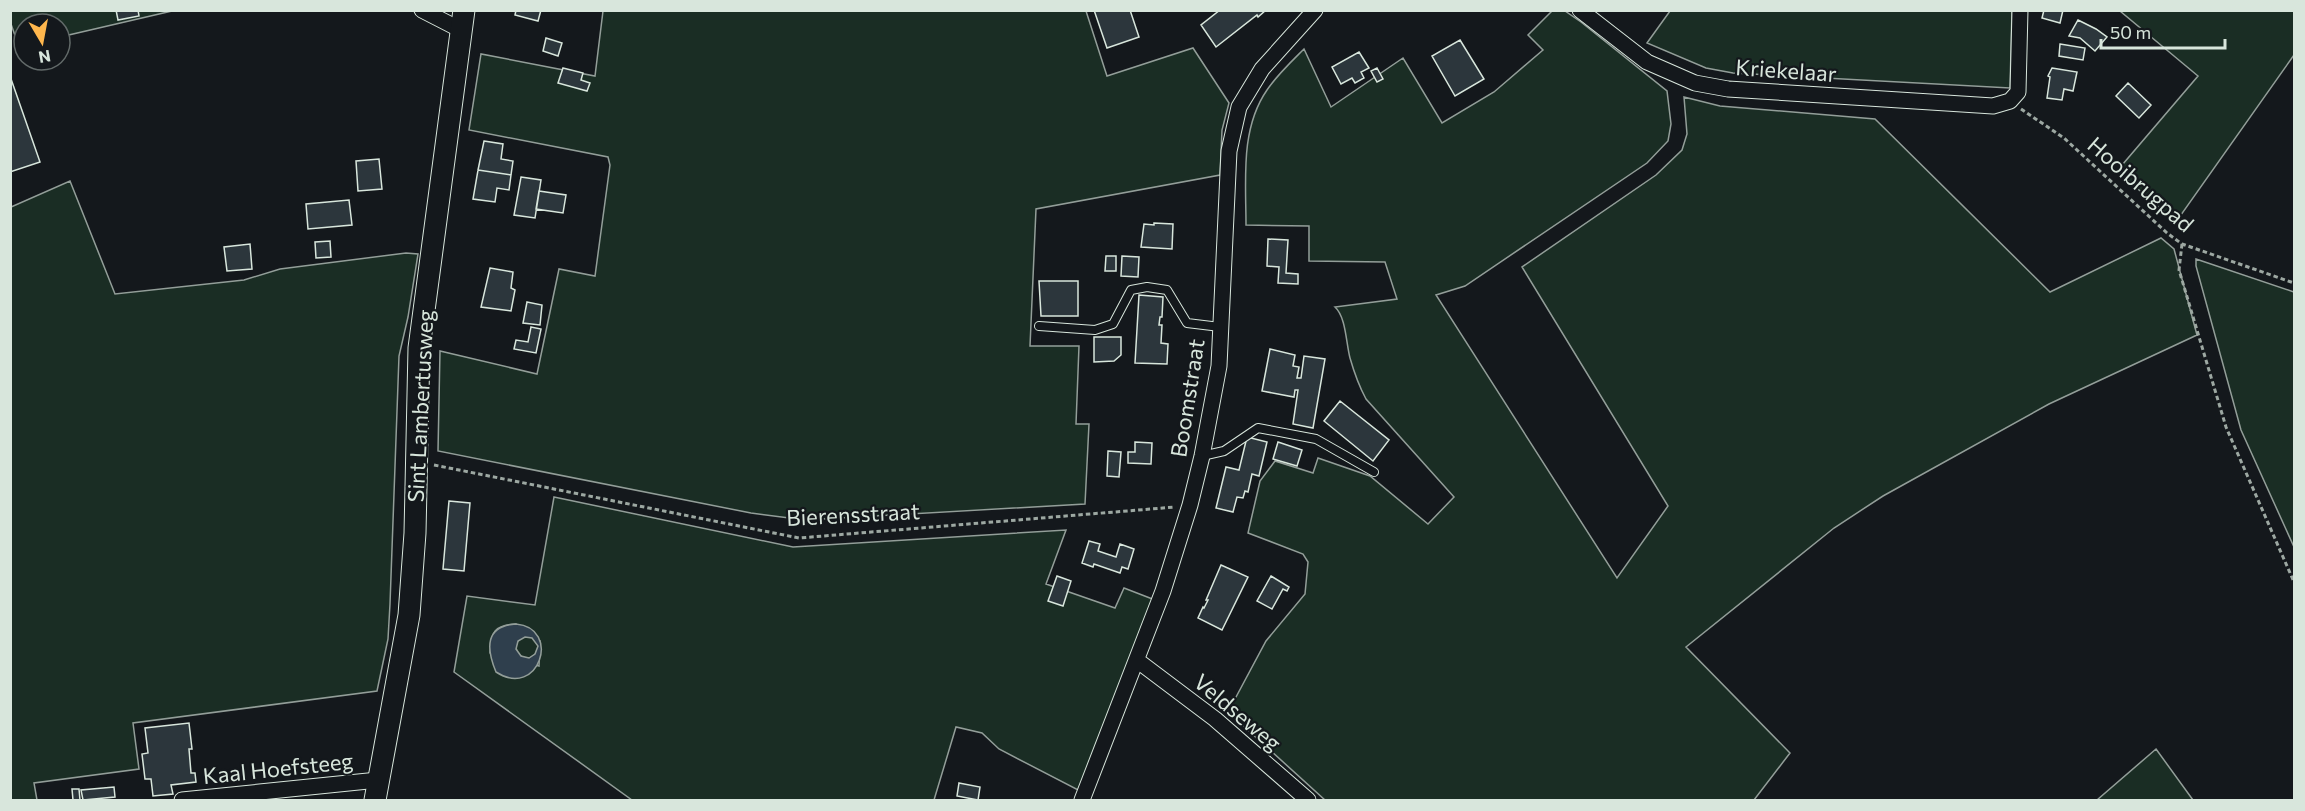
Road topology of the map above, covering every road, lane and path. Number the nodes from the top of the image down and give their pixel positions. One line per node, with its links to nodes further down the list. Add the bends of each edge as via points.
1 (422, 10): 5 (street)
2 (1315, 10): 10 (street, Boomstraat, via 1262,69 1239,107 1229,151)
3 (1580, 10): 6 (street, Kriekelaar, via 1647,62 1695,83 1728,89 1993,106)
4 (2020, 10): 6 (street, via 2018,92)
5 (463, 20): 12 (street, Sint Lambertusweg, via 419,348)
6 (2010, 101): 7 (path, Hooibrugpad, via 2064,138)
7 (2182, 244): 8 (path, Hooibrugpad); 15 (path, via 2179,270 2226,427)
8 (2295, 283)
9 (1039, 326): 10 (lane, via 1095,330 1113,324 1131,290 1147,287 1167,290 1187,323)
10 (1221, 327): 11 (street, Boomstraat, via 1219,366)
11 (1202, 456): 13 (lane, via 1224,451 1258,428 1316,439); 14 (street, Boomstraat)
12 (415, 461): 14 (path, Bierensstraat, via 799,538); 17 (street, Sint Lambertusweg, via 409,615)
13 (1374, 472)
14 (1191, 505): 16 (street, Boomstraat)
15 (2295, 582)
16 (1138, 661): 19 (street, Boomstraat); 20 (street, Veldseweg, via 1215,719)
17 (376, 790): 18 (street, Kaal Hoefsteeg)
18 (182, 801)
19 (1082, 801)
20 (1308, 801)

